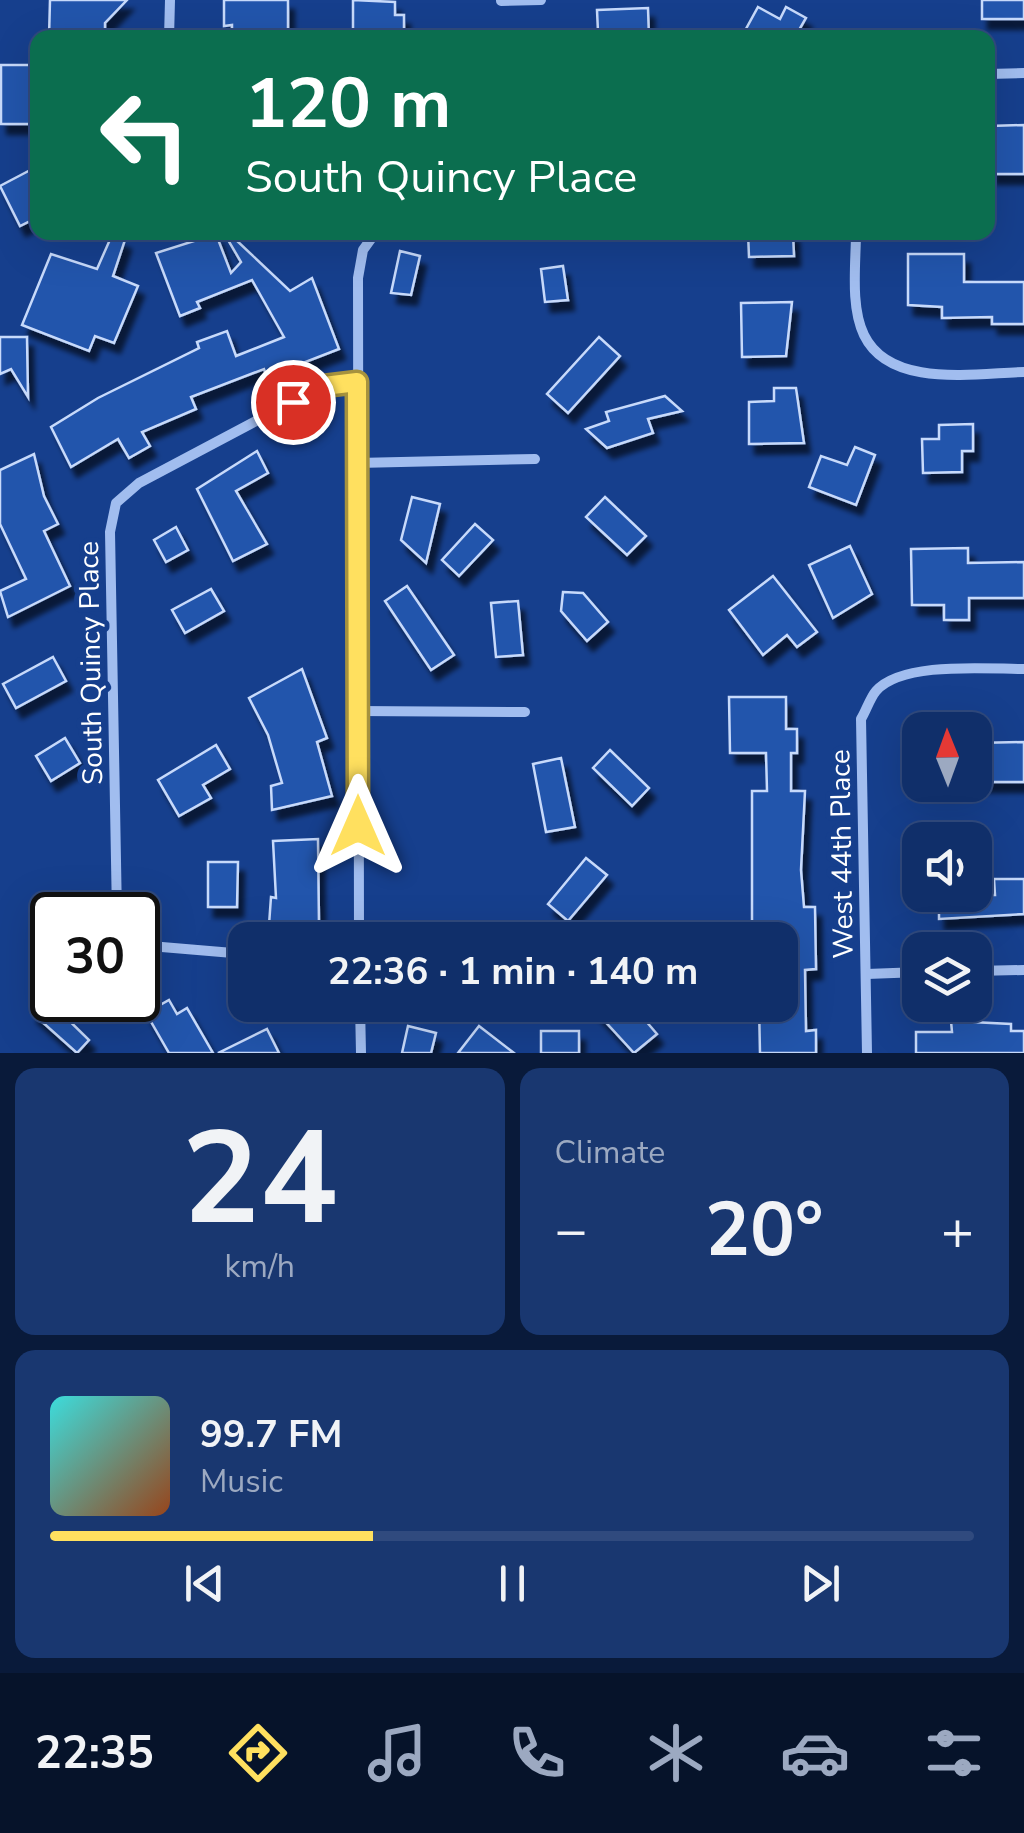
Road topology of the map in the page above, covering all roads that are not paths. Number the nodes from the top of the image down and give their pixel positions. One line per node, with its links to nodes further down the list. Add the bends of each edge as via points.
1 (170, 0): 4 (street)
2 (501, 0): 3 (street)
3 (541, 0)
4 (170, 30)
5 (995, 74): 6 (street)
6 (1024, 74)
7 (370, 240): 10 (street, via 358,278)
8 (856, 240): 9 (street, via 863,334 878,354 930,374)
9 (1024, 372)
10 (357, 382): 12 (street); 16 (street, South Quincy Place, via 324,386 139,483 116,503 110,532)
11 (535, 459): 12 (street)
12 (357, 463): 14 (street)
13 (1024, 669): 23 (street, West 44th Place, via 930,670 900,678 877,689 861,719)
14 (357, 711): 15 (street); 17 (street)
15 (525, 712)
16 (117, 892)
17 (359, 922)
18 (160, 947): 19 (street)
19 (228, 953)
20 (1024, 970): 21 (street)
21 (992, 971)
22 (902, 973): 23 (street)
23 (867, 974): 26 (street, West 44th Place)
24 (360, 1022): 25 (street)
25 (361, 1053)
26 (867, 1053)

